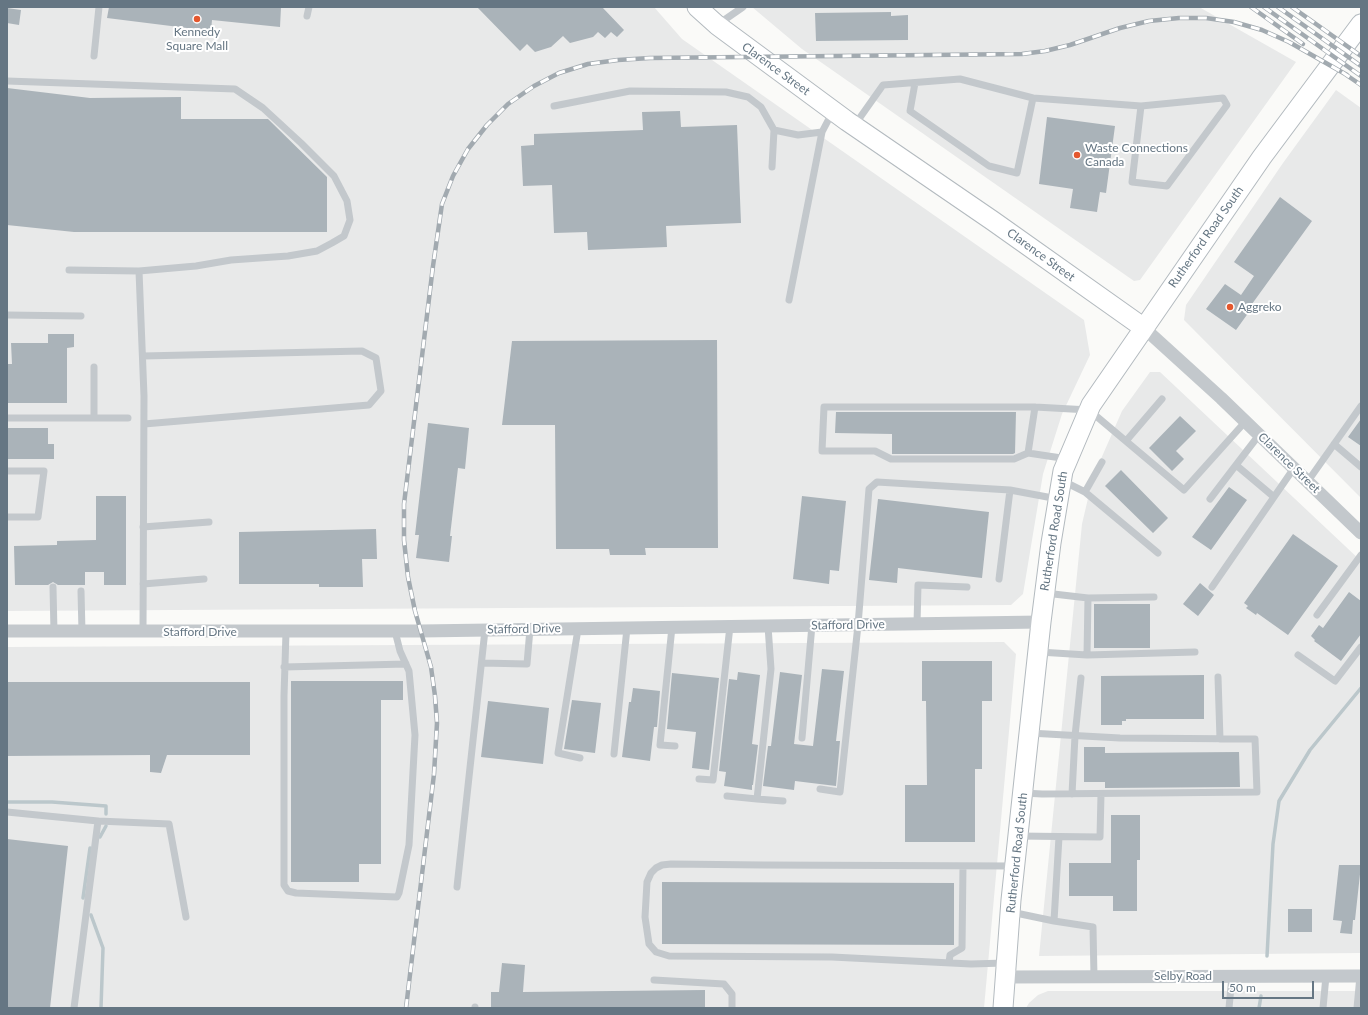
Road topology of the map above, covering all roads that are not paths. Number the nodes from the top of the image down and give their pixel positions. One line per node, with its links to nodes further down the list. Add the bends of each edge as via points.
1 (99, 7): 8 (lane)
2 (309, 7): 5 (lane)
3 (697, 7): 7 (street, Clarence Street)
4 (743, 7): 7 (lane)
5 (307, 16)
6 (1361, 24): 24 (street, Rutherford Road South, via 1262,157)
7 (717, 25): 14 (street, Clarence Street)
8 (94, 56)
9 (7, 81): 20 (lane, via 235,89 263,108 334,176 347,201 350,220 344,236 317,251)
10 (915, 83): 11 (lane, via 960,79); 11 (lane, via 910,110 989,166 1016,173); 15 (lane, via 883,85)
11 (1033, 98): 13 (lane)
12 (554, 106): 16 (lane, via 630,91 726,92 748,97 761,107)
13 (1141, 106): 13 (lane, via 1223,98 1227,105 1167,186 1132,182)
14 (834, 111): 15 (street, Clarence Street); 17 (lane)
15 (854, 126): 24 (street, Clarence Street)
16 (774, 130): 17 (lane, via 798,135); 18 (lane)
17 (822, 132): 21 (lane)
18 (772, 167)
19 (69, 270): 20 (lane)
20 (139, 271): 25 (lane)
21 (789, 300)
22 (7, 315): 23 (lane)
23 (81, 316)
24 (1144, 328): 30 (street, Rutherford Road South); 34 (street, Clarence Street)
25 (143, 356): 35 (lane); 35 (lane, via 362,351 376,358 381,391 369,405)
26 (94, 366): 32 (lane)
27 (1162, 399): 37 (lane)
28 (1361, 406): 38 (lane)
29 (1035, 407): 30 (lane); 39 (lane); 39 (lane, via 824,407 822,450 875,451 891,459 1014,459)
30 (1089, 410): 37 (lane); 40 (street, Rutherford Road South)
31 (7, 418): 32 (lane)
32 (94, 418): 33 (lane)
33 (128, 418)
34 (1245, 422): 36 (street, Clarence Street); 37 (lane, via 1184,490)
35 (144, 424): 55 (lane)
36 (1259, 435): 42 (lane); 44 (street, Clarence Street)
37 (1126, 441)
38 (1334, 444): 43 (lane); 47 (lane)
39 (1028, 453): 40 (lane)
40 (1068, 459): 46 (street, Rutherford Road South)
41 (1102, 462): 49 (lane)
42 (1236, 466): 50 (lane); 52 (lane)
43 (1361, 467)
44 (1294, 468): 47 (street, Clarence Street); 50 (lane)
45 (7, 471): 53 (lane, via 44,471 38,517)
46 (1061, 480): 49 (lane); 51 (street, Rutherford Road South)
47 (1308, 481): 56 (street, Clarence Street)
48 (1010, 490): 51 (lane); 60 (lane); 73 (lane, via 877,482 869,489)
49 (1084, 492): 57 (lane)
50 (1274, 497): 64 (lane)
51 (1058, 499): 66 (street, Rutherford Road South)
52 (1210, 499)
53 (7, 517)
54 (209, 522): 55 (lane)
55 (143, 527): 61 (lane)
56 (1361, 533)
57 (1158, 554)
58 (1361, 555): 69 (lane)
59 (204, 579): 61 (lane)
60 (999, 579)
61 (143, 584): 85 (lane)
62 (53, 587): 83 (lane)
63 (967, 587): 71 (lane, via 918,585)
64 (1212, 587)
65 (81, 591): 84 (lane)
66 (1044, 593): 68 (lane); 70 (street, Rutherford Road South)
67 (1154, 597): 68 (lane)
68 (1088, 598): 90 (lane)
69 (1317, 615)
70 (1041, 622): 71 (street, Stafford Drive); 88 (street, Rutherford Road South)
71 (917, 624): 73 (street, Stafford Drive)
72 (812, 625): 73 (street, Stafford Drive); 75 (street, Stafford Drive); 99 (lane)
73 (858, 625): 105 (lane, via 840,792)
74 (730, 626): 75 (street, Stafford Drive); 76 (street, Stafford Drive); 104 (lane, via 713,780)
75 (768, 626): 110 (lane, via 771,669)
76 (672, 627): 77 (street, Stafford Drive); 101 (lane, via 660,745)
77 (627, 628): 79 (street, Stafford Drive); 102 (lane)
78 (530, 629): 79 (street, Stafford Drive); 80 (street, Stafford Drive); 92 (lane, via 527,664)
79 (578, 629): 103 (lane, via 558,753)
80 (485, 630): 82 (street, Stafford Drive); 92 (lane)
81 (7, 631): 83 (street, Stafford Drive)
82 (395, 631): 86 (street, Stafford Drive); 93 (lane)
83 (54, 632): 84 (street, Stafford Drive)
84 (82, 632): 85 (street, Stafford Drive)
85 (143, 632): 86 (street, Stafford Drive)
86 (286, 632): 94 (lane)
87 (1361, 647): 91 (lane, via 1335,681)
88 (1038, 652): 90 (lane); 97 (street, Rutherford Road South)
89 (1195, 652): 90 (lane)
90 (1087, 655)
91 (1298, 655)
92 (482, 663): 118 (lane)
93 (406, 664): 94 (lane); 94 (lane, via 409,671 415,735 408,845 397,897 296,893 288,891 284,885)
94 (284, 667)
95 (1218, 677): 100 (lane)
96 (1081, 678): 98 (lane)
97 (1029, 733): 98 (lane); 106 (street, Rutherford Road South)
98 (1075, 736): 100 (lane); 107 (lane)
99 (802, 738)
100 (1220, 739): 108 (lane, via 1255,739 1257,792)
101 (675, 746)
102 (614, 754)
103 (580, 758)
104 (699, 779)
105 (820, 789)
106 (1024, 793): 107 (lane); 114 (street, Rutherford Road South)
107 (1072, 794): 108 (lane)
108 (1101, 794): 115 (lane, via 1100,837)
109 (727, 796): 110 (lane)
110 (757, 799): 111 (lane)
111 (783, 801)
112 (7, 812): 113 (lane)
113 (98, 820): 120 (lane, via 169,824); 129 (lane)
114 (1018, 836): 115 (lane); 117 (street, Rutherford Road South)
115 (1059, 837): 121 (lane)
116 (963, 866): 117 (lane); 122 (lane, via 962,948 950,955); 122 (lane, via 671,864 656,868 647,882 645,917 649,944 656,952 670,956 832,957)
117 (1015, 866): 119 (street, Rutherford Road South)
118 (457, 887)
119 (1011, 912): 121 (lane); 123 (street, Rutherford Road South)
120 (186, 917)
121 (1054, 921): 127 (lane, via 1093,927)
122 (949, 963): 123 (lane)
123 (1006, 970): 127 (street, Selby Road); 131 (street, Rutherford Road South)
124 (1232, 976): 125 (street, Selby Road); 127 (street, Selby Road); 132 (lane)
125 (1326, 976): 126 (street, Selby Road); 133 (lane)
126 (1360, 976): 134 (lane)
127 (1094, 977)
128 (654, 980): 130 (lane, via 724,984 732,994)
129 (74, 1008)
130 (732, 1008)
131 (1002, 1008)
132 (1229, 1008)
133 (1323, 1008)
134 (1357, 1008)

